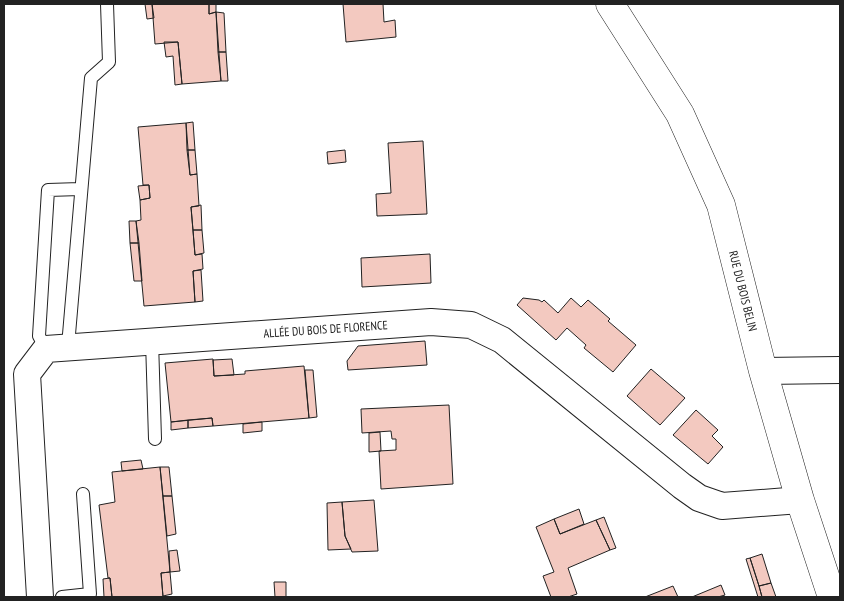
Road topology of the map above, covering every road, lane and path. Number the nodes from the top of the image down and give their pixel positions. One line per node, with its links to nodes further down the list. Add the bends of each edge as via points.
1 (108, 4): 3 (lane, via 109,62 91,78)
2 (610, 4): 7 (street, RUE DU BOIS BELIN, via 680,114 707,171 731,240)
3 (80, 189): 5 (lane); 5 (lane, via 48,190 39,336)
4 (152, 341): 5 (street, ALLÉE DU BOIS DE FLORENCE); 8 (lane); 10 (street, ALLÉE DU BOIS DE FLORENCE, via 431,322 471,326 502,340 699,498 722,506)
5 (57, 348): 11 (street, via 27,374)
6 (840, 370): 7 (street)
7 (763, 371): 10 (street, RUE DU BOIS BELIN)
8 (155, 439)
9 (83, 494): 12 (lane, via 90,594)
10 (800, 500): 13 (street, RUE DU BOIS BELIN)
11 (40, 597)
12 (62, 597)
13 (832, 597)

